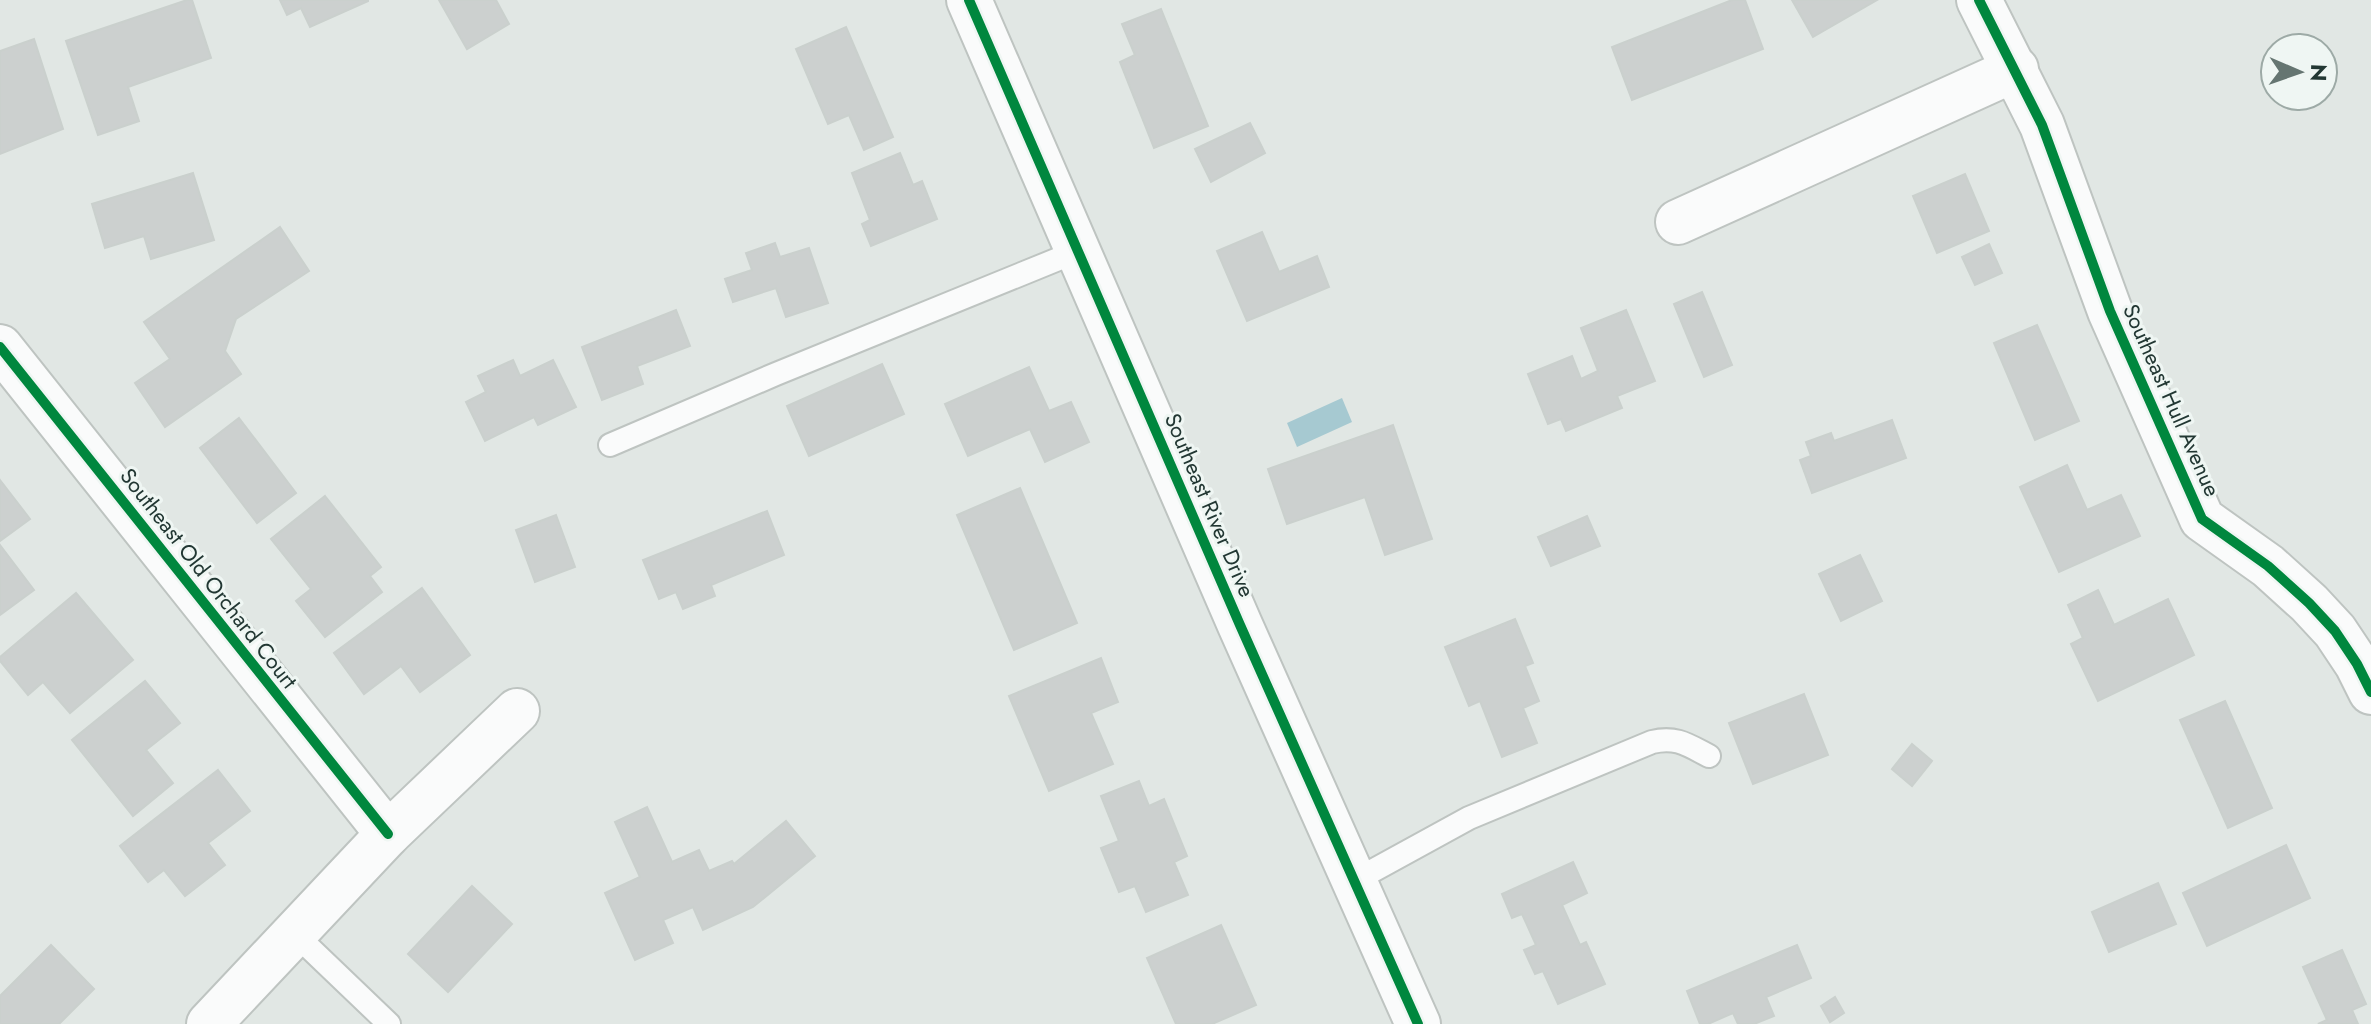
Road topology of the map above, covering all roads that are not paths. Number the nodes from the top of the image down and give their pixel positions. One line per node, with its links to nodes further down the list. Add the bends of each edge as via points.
1 (969, 0): 5 (street, Southeast River Drive)
2 (1979, 0): 3 (street, Southeast Hull Avenue)
3 (2016, 69): 4 (street); 8 (street, Southeast Hull Avenue, via 2050,145 2110,311 2202,519 2309,603 2335,631)
4 (1678, 222)
5 (1078, 251): 7 (lane); 12 (street, Southeast River Drive)
6 (0, 347): 11 (street, Southeast Old Orchard Court)
7 (610, 445)
8 (2371, 692)
9 (517, 711): 11 (street)
10 (1709, 756): 12 (lane, via 1681,740 1652,742 1469,818)
11 (388, 834): 13 (street)
12 (1354, 881): 16 (street, Southeast River Drive)
13 (294, 933): 14 (street); 15 (lane)
14 (209, 1024)
15 (389, 1024)
16 (1418, 1024)

